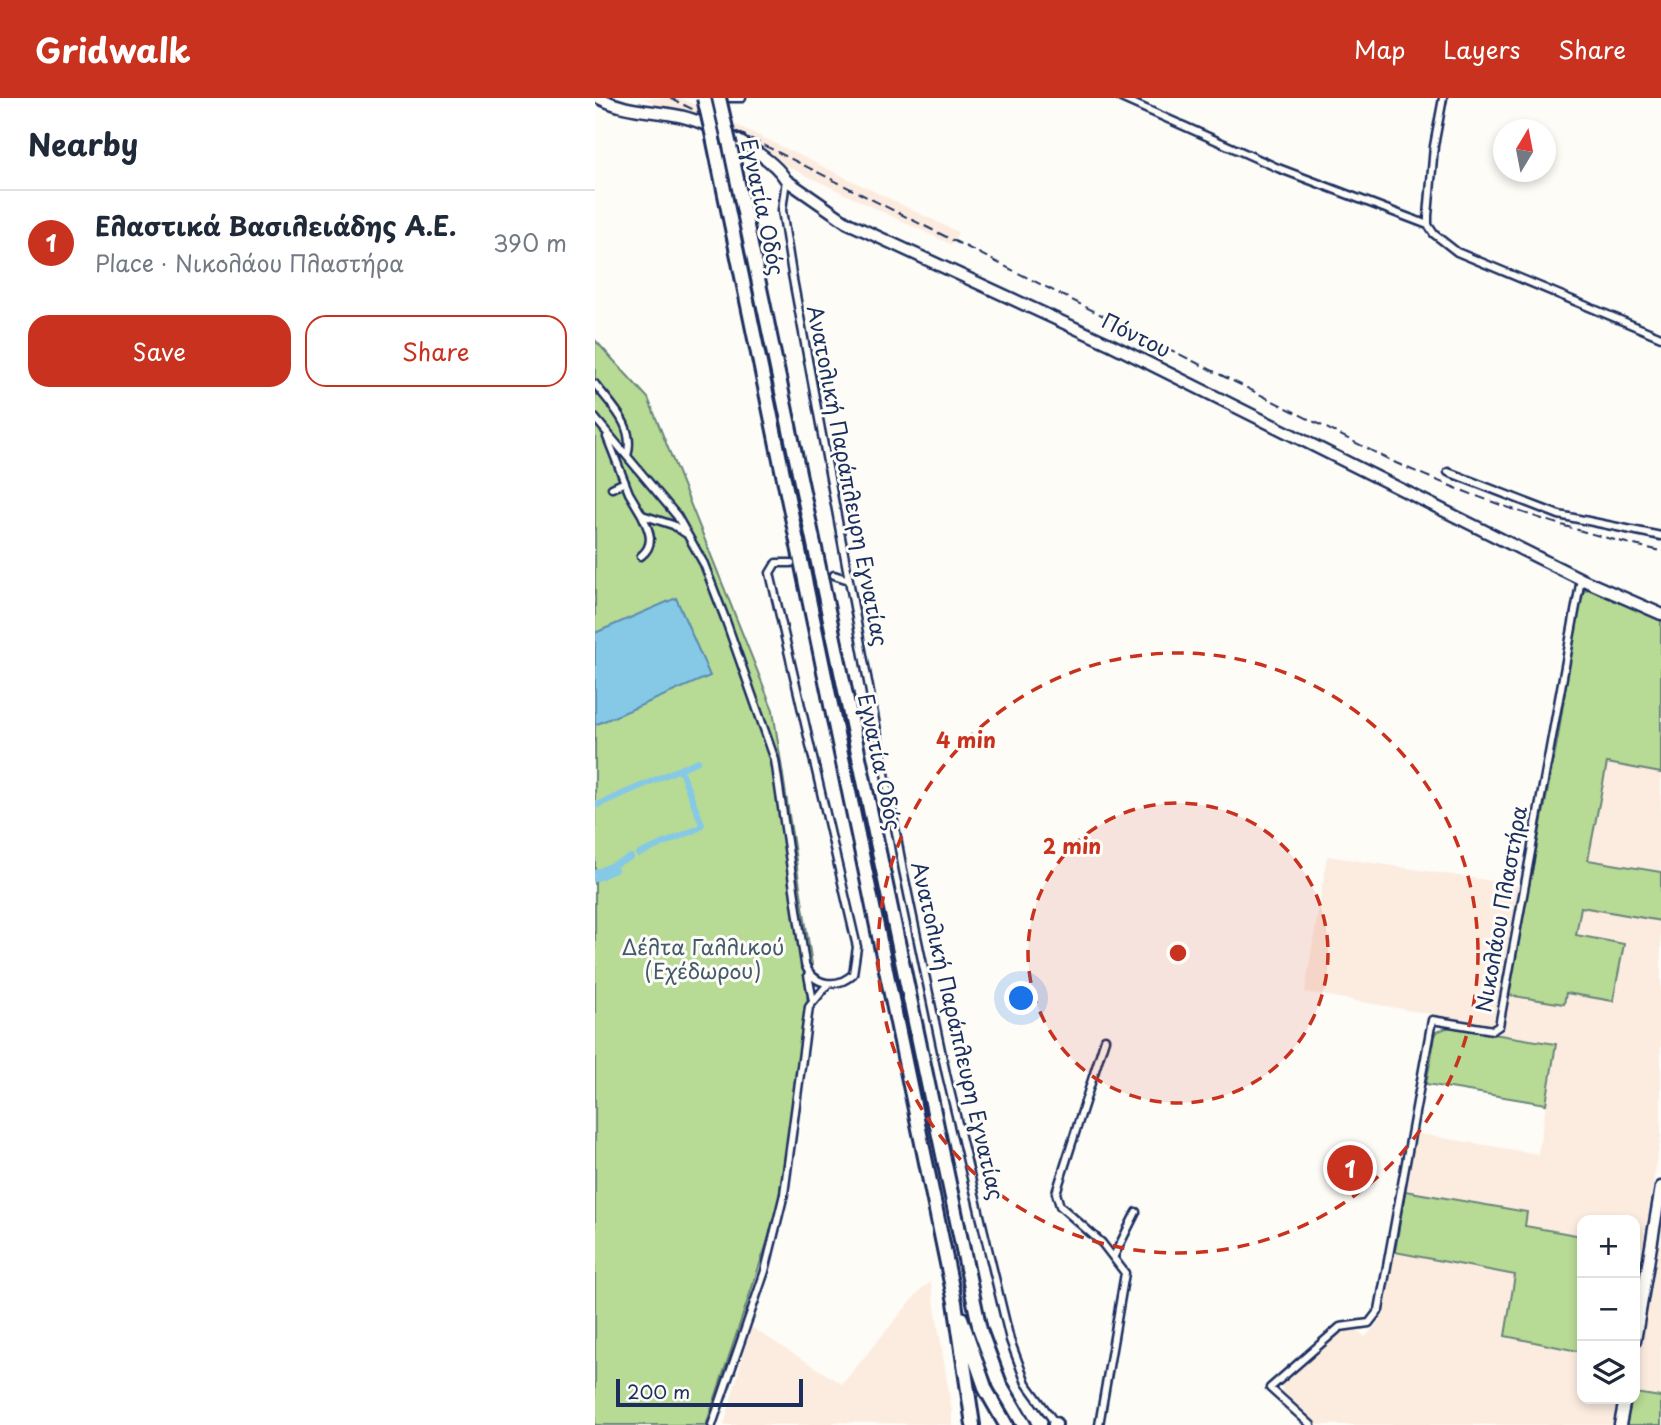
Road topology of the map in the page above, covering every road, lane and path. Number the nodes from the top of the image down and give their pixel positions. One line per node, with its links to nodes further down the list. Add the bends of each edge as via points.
1 (599, 98): 8 (street, Πόντου, via 634,111 690,119 753,150)
2 (704, 98): 34 (highway, Εγνατία Οδός, bridge)
3 (719, 98): 40 (highway, Εγνατία Οδός, bridge, via 980,1330 1000,1384)
4 (729, 98): 5 (street)
5 (741, 98)
6 (1121, 98): 9 (street, via 1278,168)
7 (1443, 98): 9 (street)
8 (786, 180): 24 (street, Πόντου, via 848,223 1112,345); 25 (street, Ανατολική Παράπλευρη Εγνατίας, via 782,210 792,274)
9 (1428, 225): 10 (street, via 1441,242 1457,252)
10 (1661, 337)
11 (595, 384): 14 (street, via 624,422 630,436)
12 (595, 418): 13 (street)
13 (605, 431): 14 (street); 16 (street)
14 (627, 456): 19 (street)
15 (1448, 472): 20 (street, via 1559,515)
16 (625, 482): 17 (street); 18 (street)
17 (613, 488)
18 (642, 515): 19 (street); 21 (street, via 651,540)
19 (687, 534): 27 (street, via 704,564 775,760)
20 (1661, 536)
21 (641, 556)
22 (791, 563): 28 (street, via 776,563 770,573 857,947 853,974 844,982)
23 (834, 575): 25 (street)
24 (1581, 579): 26 (street, Πόντου); 43 (street, Νικολάου Πλαστήρα, via 1499,1026 1493,1030 1432,1020 1379,1310 1366,1324 1340,1327 1270,1388)
25 (849, 580): 41 (street, Ανατολική Παράπλευρη Εγνατίας, via 937,1033 1007,1327 1026,1383)
26 (1661, 614)
27 (808, 973): 28 (street); 29 (street)
28 (828, 984): 29 (street)
29 (813, 1001): 37 (street, via 785,1194 765,1270)
30 (1105, 1039): 33 (street, via 1056,1196 1060,1206)
31 (1661, 1187): 35 (street)
32 (1136, 1212): 33 (street)
33 (1114, 1256): 42 (street, via 1125,1273)
34 (955, 1302): 38 (highway); 39 (highway, via 983,1383)
35 (1640, 1311)
36 (1624, 1404): 44 (street)
37 (712, 1425)
38 (973, 1425)
39 (1006, 1425)
40 (1024, 1425)
41 (1055, 1425)
42 (1099, 1425)
43 (1311, 1425)
44 (1620, 1425)

